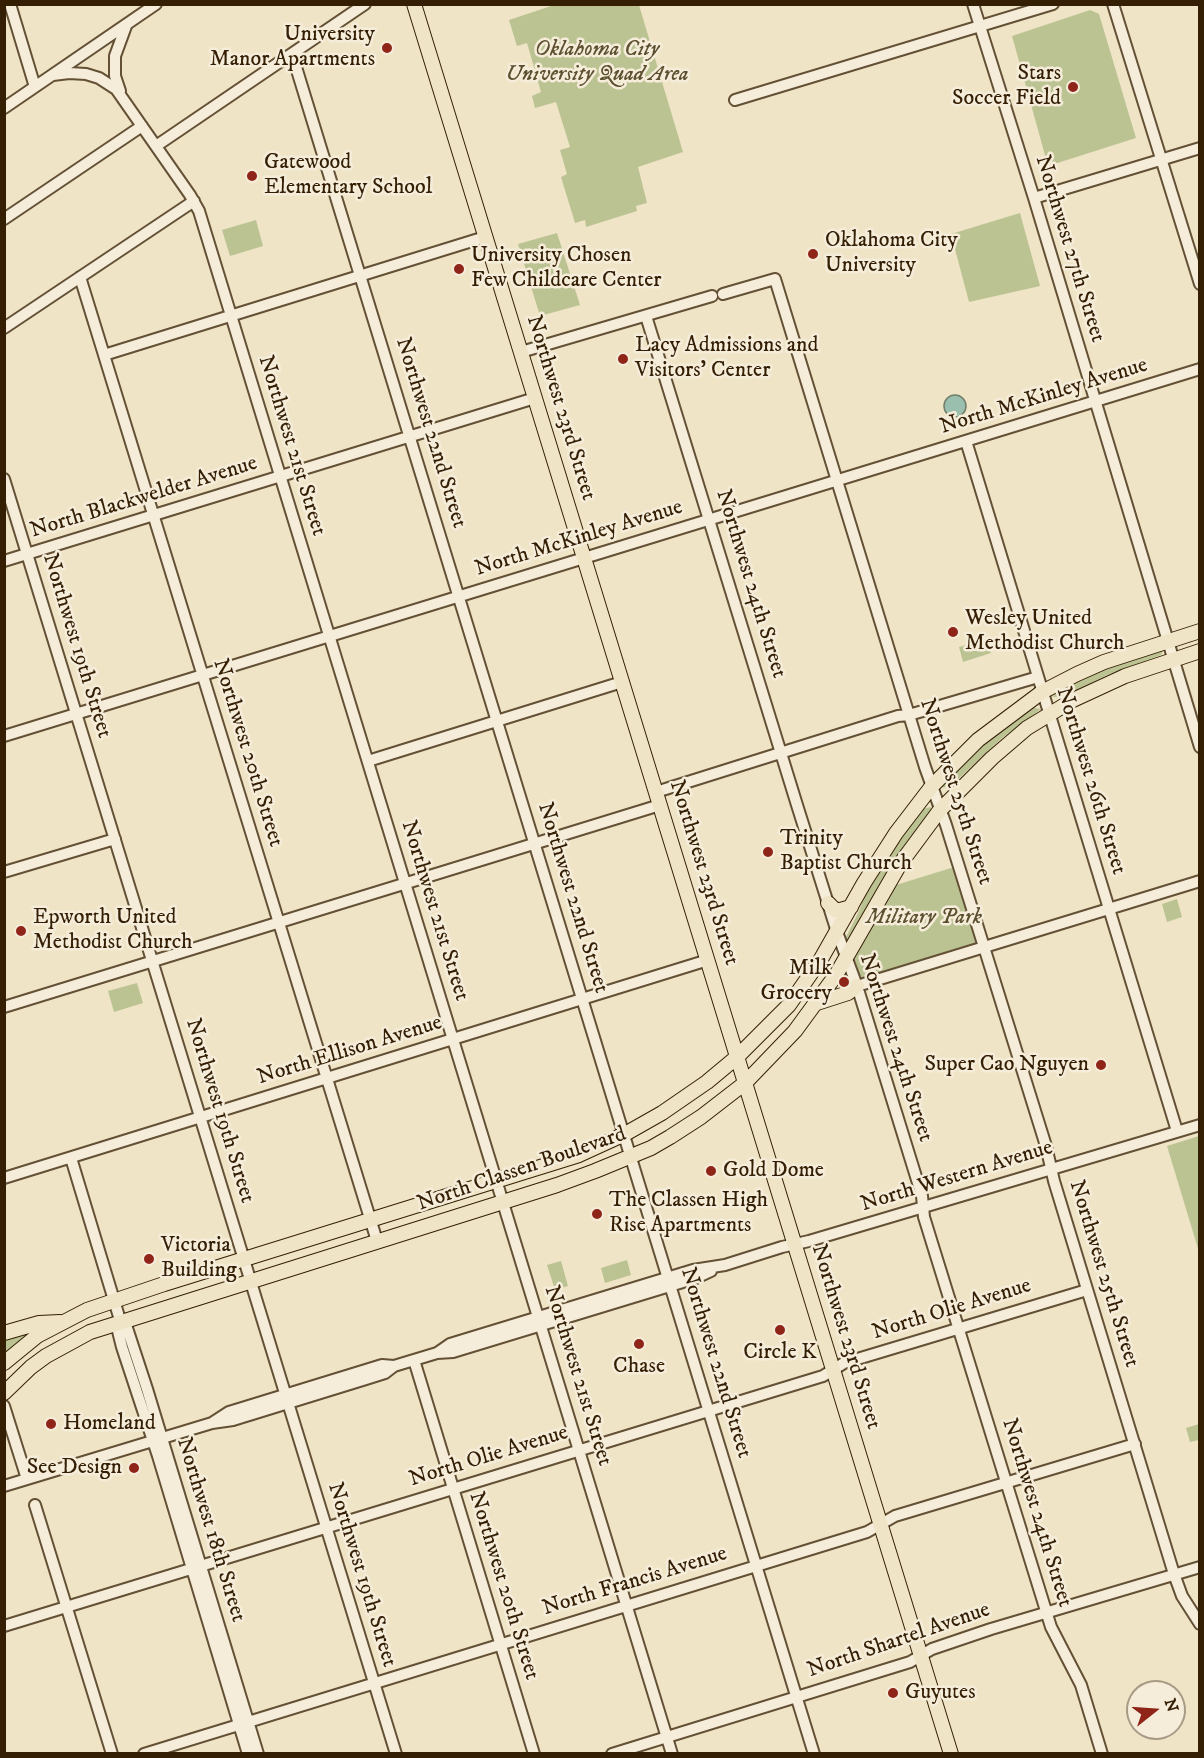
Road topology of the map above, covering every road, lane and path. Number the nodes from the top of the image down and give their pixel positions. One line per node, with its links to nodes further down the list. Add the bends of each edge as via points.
1 (9, 4): 12 (street)
2 (365, 4): 10 (street)
3 (414, 4): 23 (main road, Northwest 23rd Street)
4 (973, 4): 9 (street, Northwest 27th Street)
5 (1053, 4): 9 (street)
6 (1113, 4): 19 (street)
7 (149, 7): 8 (street)
8 (127, 25): 11 (street); 13 (street, Northwest 21st Street, via 114,66)
9 (980, 27): 14 (street); 20 (street, Northwest 27th Street)
10 (292, 54): 17 (street); 24 (street, Northwest 22nd Street)
11 (53, 75): 12 (street); 13 (street, Northwest 21st Street, via 93,76)
12 (35, 87): 15 (street)
13 (123, 97): 16 (street, Northwest 21st Street)
14 (735, 100)
15 (4, 108)
16 (142, 126): 17 (street, Northwest 21st Street); 22 (street)
17 (156, 146): 21 (street, Northwest 21st Street)
18 (1200, 148): 19 (street)
19 (1161, 160): 20 (street); 26 (street)
20 (1034, 198): 36 (street, Northwest 27th Street)
21 (194, 201): 25 (street); 29 (street, Northwest 21st Street)
22 (4, 219)
23 (485, 237): 24 (street); 32 (main road, Northwest 23rd Street)
24 (361, 276): 29 (street); 37 (street, Northwest 22nd Street)
25 (80, 277): 31 (street); 33 (street, Northwest 20th Street)
26 (1200, 284)
27 (723, 294): 41 (street, Northwest 25th Street, via 775,279)
28 (712, 296): 30 (street)
29 (231, 316): 33 (street); 39 (street, Northwest 21st Street)
30 (646, 316): 32 (street); 43 (street, Northwest 24th Street)
31 (4, 328)
32 (521, 352): 35 (main road, Northwest 23rd Street)
33 (104, 355): 42 (street, Northwest 20th Street)
34 (1200, 369): 36 (street, North McKinley Avenue)
35 (535, 398): 37 (street, North Blackwelder Avenue); 45 (main road, Northwest 23rd Street)
36 (1095, 401): 38 (street, North McKinley Avenue); 50 (street, Northwest 27th Street)
37 (410, 436): 39 (street, North Blackwelder Avenue); 47 (street, Northwest 22nd Street)
38 (966, 441): 41 (street, North McKinley Avenue); 54 (street, Northwest 26th Street)
39 (280, 476): 42 (street, North Blackwelder Avenue); 49 (street, Northwest 21st Street)
40 (4, 479): 44 (street, Northwest 19th Street)
41 (837, 481): 43 (street, North McKinley Avenue); 59 (street, Northwest 25th Street)
42 (153, 515): 44 (street, North Blackwelder Avenue); 53 (street, Northwest 20th Street)
43 (710, 519): 45 (street, North McKinley Avenue); 63 (street, Northwest 24th Street)
44 (27, 554): 46 (street, North Blackwelder Avenue); 57 (street, Northwest 19th Street)
45 (585, 558): 47 (street, North McKinley Avenue); 55 (main road, Northwest 23rd Street)
46 (4, 561)
47 (459, 596): 49 (street, North McKinley Avenue); 60 (street, Northwest 22nd Street)
48 (1200, 631): 50 (main road, North Classen Boulevard)
49 (329, 636): 53 (street, North McKinley Avenue); 64 (street, Northwest 21st Street)
50 (1167, 641): 52 (street, Northwest 27th Street); 56 (main road, North Classen Boulevard, via 1104,662)
51 (1200, 651): 52 (main road, North Classen Boulevard)
52 (1173, 659): 58 (main road, North Classen Boulevard, via 1101,686); 62 (street, Northwest 27th Street)
53 (203, 675): 57 (street, North McKinley Avenue); 76 (street, Northwest 20th Street)
54 (1038, 678): 56 (street, Northwest 26th Street); 59 (street)
55 (622, 682): 60 (street); 66 (main road, Northwest 23rd Street)
56 (1042, 693): 58 (street, Northwest 26th Street); 65 (main road, North Classen Boulevard, via 978,740)
57 (77, 714): 61 (street, North McKinley Avenue); 68 (street, Northwest 19th Street)
58 (1049, 714): 67 (main road, North Classen Boulevard, via 1009,742); 75 (street, Northwest 26th Street)
59 (909, 715): 63 (street); 65 (street, Northwest 25th Street)
60 (497, 720): 64 (street); 69 (street, Northwest 22nd Street)
61 (4, 736)
62 (1200, 747)
63 (781, 753): 66 (street); 73 (street, Northwest 24th Street)
64 (368, 761): 72 (street, Northwest 21st Street)
65 (932, 786): 67 (street, Northwest 25th Street); 74 (main road, North Classen Boulevard, via 895,834)
66 (658, 798): 69 (street); 80 (main road, Northwest 23rd Street)
67 (940, 810): 78 (street, Northwest 25th Street); 79 (main road, North Classen Boulevard, via 900,864)
68 (115, 838): 70 (street); 81 (street, Northwest 19th Street)
69 (535, 843): 72 (street); 83 (street, Northwest 22nd Street)
70 (4, 872)
71 (1200, 881): 75 (street)
72 (405, 884): 76 (street); 86 (street, Northwest 21st Street)
73 (828, 903): 74 (main road, via 835,910); 77 (street, Northwest 24th Street)
74 (851, 907): 77 (main road, North Classen Boulevard)
75 (1109, 908): 78 (street); 92 (street, Northwest 26th Street)
76 (279, 922): 81 (street); 88 (street, Northwest 20th Street)
77 (837, 932): 79 (street, Northwest 24th Street); 87 (main road, North Classen Boulevard, via 789,1005)
78 (984, 947): 82 (street); 96 (street, Northwest 25th Street)
79 (847, 958): 82 (street, Northwest 24th Street); 84 (main road, North Classen Boulevard)
80 (708, 960): 83 (street, North Ellison Avenue); 87 (main road, Northwest 23rd Street)
81 (152, 961): 85 (street); 90 (street, Northwest 19th Street)
82 (857, 986): 84 (main road); 100 (street, Northwest 24th Street)
83 (583, 999): 86 (street, North Ellison Avenue); 93 (street, Northwest 22nd Street)
84 (817, 1003): 89 (main road, North Classen Boulevard)
85 (4, 1007)
86 (453, 1039): 88 (street, North Ellison Avenue); 98 (street, Northwest 21st Street)
87 (737, 1057): 89 (main road, Northwest 23rd Street); 93 (main road, North Classen Boulevard, via 681,1100)
88 (327, 1078): 90 (street, North Ellison Avenue); 101 (street, Northwest 20th Street)
89 (745, 1083): 94 (main road, North Classen Boulevard, via 670,1137); 103 (main road, Northwest 23rd Street)
90 (201, 1118): 95 (street, North Ellison Avenue); 104 (street, Northwest 19th Street)
91 (1200, 1125): 92 (street, North Western Avenue)
92 (1178, 1131): 96 (street, North Western Avenue)
93 (625, 1134): 94 (street, Northwest 22nd Street); 98 (main road, North Classen Boulevard, via 580,1155)
94 (631, 1156): 99 (main road, North Classen Boulevard, via 595,1172); 106 (street, Northwest 22nd Street)
95 (71, 1158): 97 (street, North Ellison Avenue); 108 (street, Northwest 18th Street)
96 (1052, 1169): 100 (street, North Western Avenue); 107 (street, Northwest 25th Street)
97 (4, 1178)
98 (497, 1181): 99 (street, Northwest 21st Street); 101 (main road, North Classen Boulevard)
99 (503, 1201): 102 (main road, North Classen Boulevard); 110 (street, Northwest 21st Street)
100 (923, 1208): 103 (street, North Western Avenue); 112 (street, Northwest 24th Street)
101 (371, 1220): 102 (street, Northwest 20th Street); 104 (main road, North Classen Boulevard)
102 (377, 1241): 105 (main road, North Classen Boulevard)
103 (795, 1244): 106 (street, North Western Avenue, via 696,1278); 116 (main road, Northwest 23rd Street)
104 (244, 1259): 105 (street, Northwest 19th Street); 108 (main road, North Classen Boulevard)
105 (250, 1281): 109 (main road, North Classen Boulevard); 118 (street, Northwest 19th Street)
106 (669, 1282): 110 (street, North Western Avenue); 120 (street, Northwest 22nd Street)
107 (1087, 1290): 112 (street, North Olie Avenue); 122 (street, Northwest 25th Street)
108 (114, 1300): 109 (street, Northwest 18th Street); 111 (main road, North Classen Boulevard)
109 (120, 1320): 117 (main road, North Classen Boulevard, via 63,1345); 121 (street, Northwest 18th Street, via 118,1331)
110 (540, 1321): 114 (street, North Western Avenue, via 450,1344); 123 (street, Northwest 21st Street)
111 (62, 1322): 113 (main road, via 39,1323); 115 (main road, North Classen Boulevard)
112 (959, 1329): 116 (street, North Olie Avenue); 125 (street, Northwest 24th Street)
113 (4, 1333)
114 (414, 1360): 118 (street, North Western Avenue, via 382,1365); 127 (street, Northwest 20th Street)
115 (4, 1363)
116 (833, 1369): 120 (street, North Olie Avenue, via 823,1376); 129 (main road, Northwest 23rd Street)
117 (4, 1393)
118 (287, 1399): 121 (street, North Western Avenue, via 229,1412 212,1423); 130 (street, Northwest 19th Street)
119 (4, 1406): 124 (street)
120 (709, 1410): 123 (street, North Olie Avenue); 131 (street, Northwest 22nd Street)
121 (157, 1440): 124 (street, North Western Avenue); 132 (street, Northwest 18th Street)
122 (1135, 1444): 125 (street, North Francis Avenue); 134 (street, Northwest 25th Street)
123 (579, 1449): 127 (street, North Olie Avenue); 135 (street, Northwest 21st Street)
124 (27, 1479): 126 (street, North Western Avenue)
125 (1006, 1483): 129 (street, North Francis Avenue, via 895,1516); 137 (street, Northwest 24th Street)
126 (4, 1486)
127 (453, 1488): 130 (street, North Olie Avenue); 140 (street, Northwest 20th Street)
128 (35, 1506): 136 (street)
129 (881, 1525): 131 (street, North Francis Avenue); 141 (main road, Northwest 23rd Street)
130 (326, 1528): 132 (street, North Olie Avenue); 142 (street, Northwest 19th Street)
131 (757, 1565): 135 (street, North Francis Avenue); 143 (street, Northwest 22nd Street)
132 (196, 1567): 136 (street, North Olie Avenue); 144 (street, Northwest 18th Street)
133 (1200, 1567): 134 (street, North Shartel Avenue)
134 (1174, 1574): 137 (street, North Shartel Avenue); 138 (street, Northwest 25th Street, via 1182,1596)
135 (627, 1605): 140 (street, North Francis Avenue); 145 (street, Northwest 21st Street)
136 (67, 1607): 139 (street, North Olie Avenue); 147 (street)
137 (1047, 1612): 141 (street, North Shartel Avenue); 155 (street, Northwest 24th Street, via 1054,1635 1081,1685)
138 (1200, 1624)
139 (4, 1626)
140 (500, 1644): 142 (street, North Francis Avenue); 150 (street, Northwest 20th Street)
141 (921, 1656): 143 (street, North Shartel Avenue); 154 (main road, Northwest 23rd Street)
142 (374, 1682): 144 (street, North Francis Avenue); 149 (street, Northwest 19th Street)
143 (797, 1696): 145 (street, North Shartel Avenue); 153 (street, Northwest 22nd Street)
144 (244, 1722): 146 (street, Northwest 18th Street); 148 (street, North Francis Avenue)
145 (667, 1737): 151 (street, North Shartel Avenue); 152 (street, Northwest 21st Street)
146 (256, 1752)
147 (112, 1754)
148 (144, 1754)
149 (396, 1754)
150 (534, 1754)
151 (612, 1754)
152 (672, 1754)
153 (814, 1754)
154 (951, 1754)
155 (1102, 1754)

